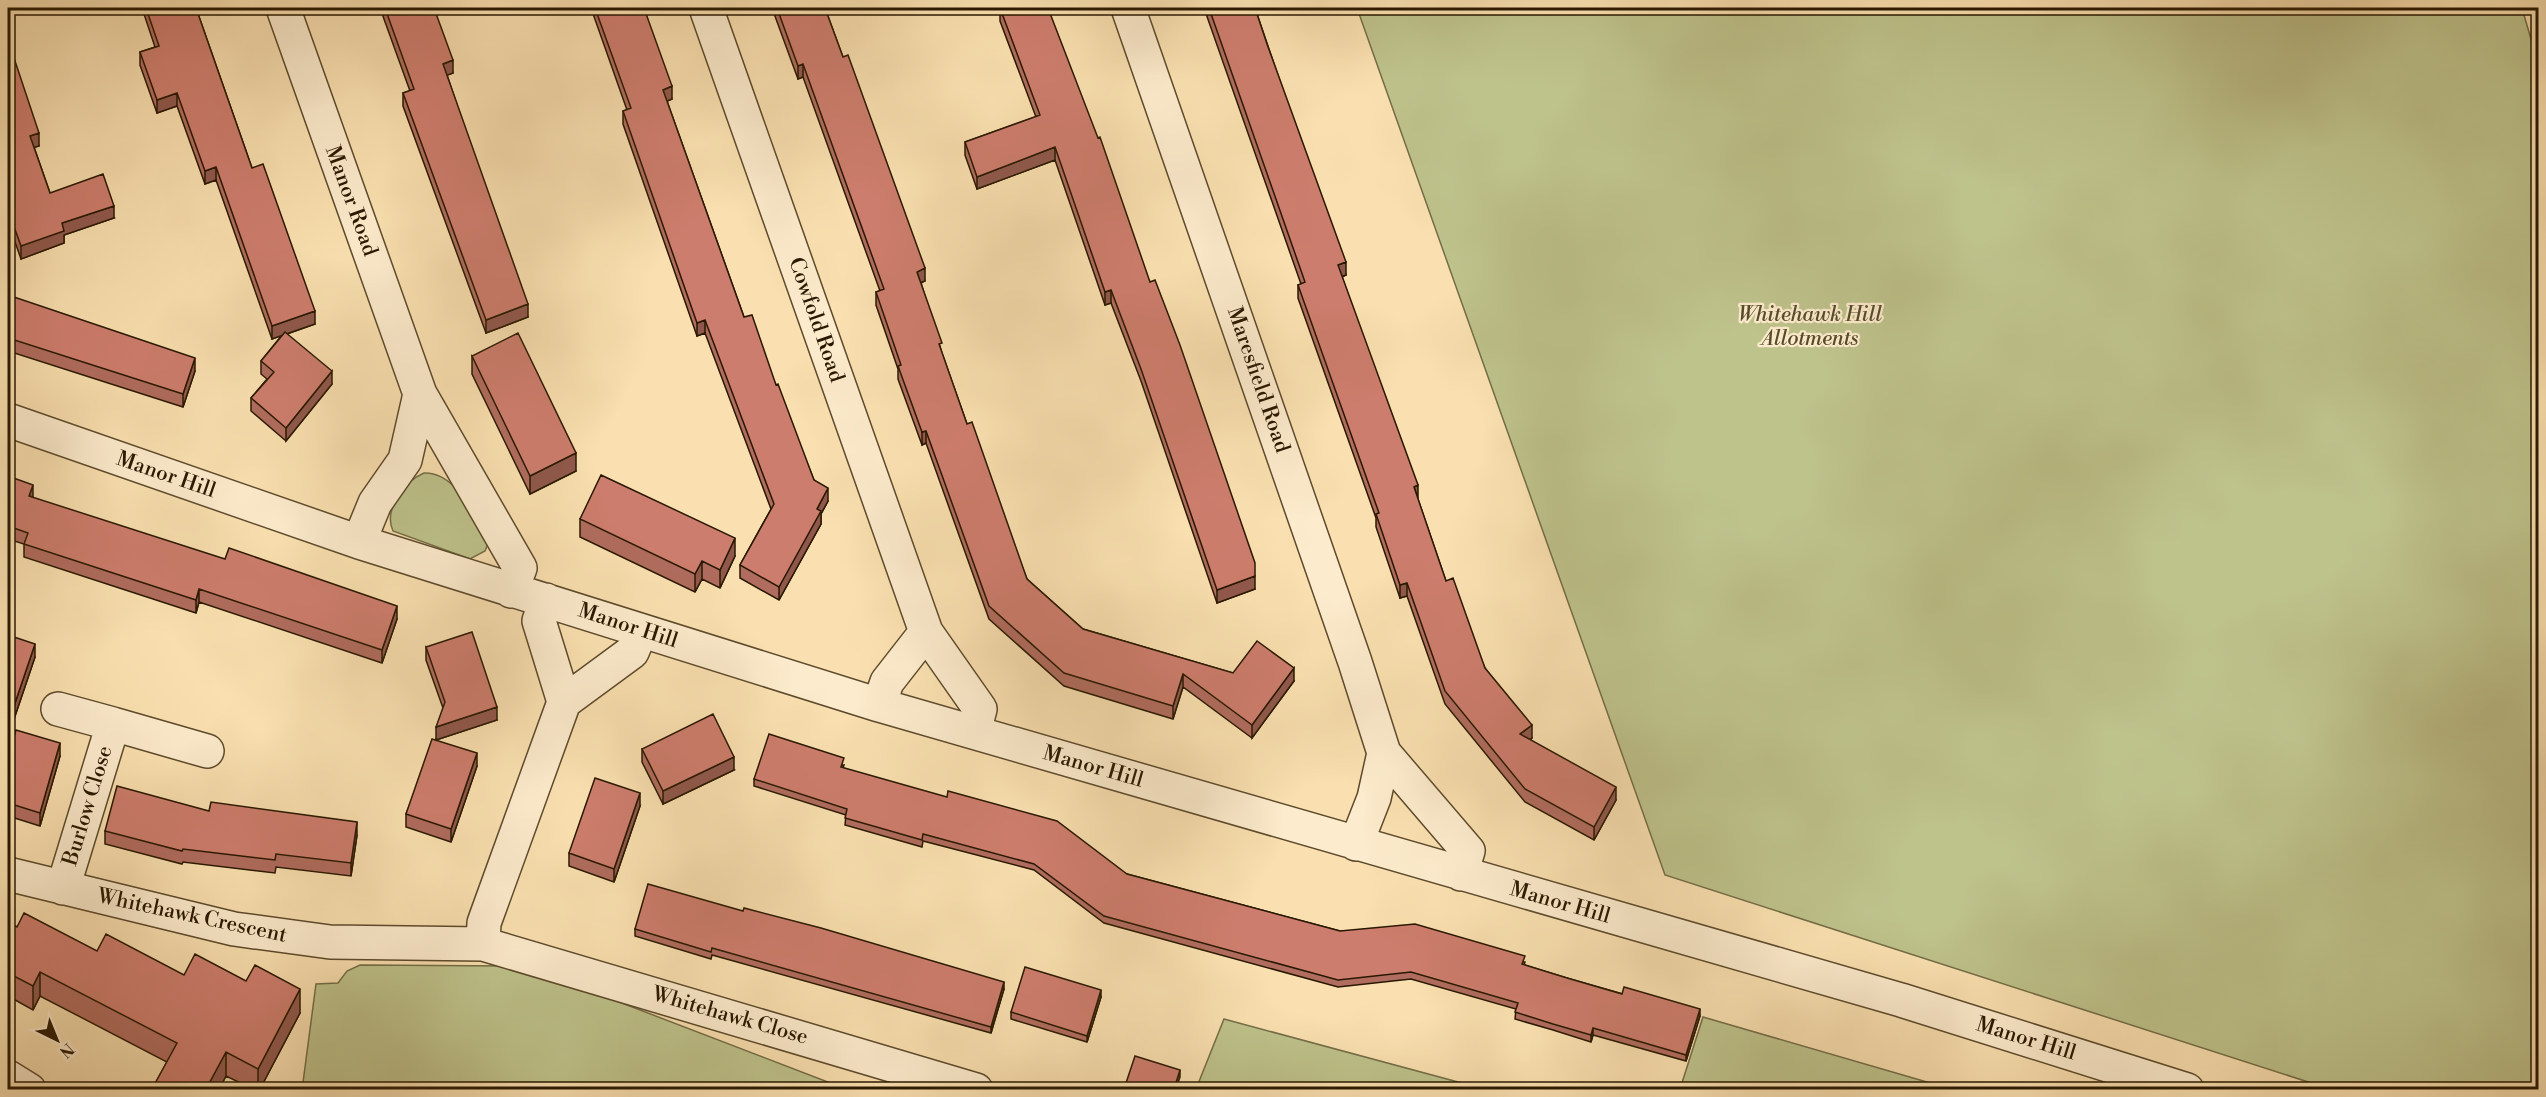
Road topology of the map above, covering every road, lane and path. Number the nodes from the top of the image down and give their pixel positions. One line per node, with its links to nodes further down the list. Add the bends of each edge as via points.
1 (283, 8): 4 (street, Manor Road)
2 (706, 8): 10 (street, Cowfold Road)
3 (1128, 8): 17 (street, Maresfield Road)
4 (420, 394): 6 (street, via 405,460 375,503); 7 (street, Manor Road, via 520,568)
5 (8, 420): 6 (street, Manor Hill)
6 (359, 542): 7 (street, Manor Hill)
7 (511, 591): 8 (street, Manor Hill)
8 (546, 600): 9 (street, Manor Hill); 11 (street, via 539,621)
9 (640, 631): 11 (street, via 632,652); 12 (street, Manor Hill)
10 (926, 632): 12 (street, via 887,682); 15 (street, Cowfold Road, via 980,709)
11 (564, 702): 22 (street, via 484,923)
12 (879, 705): 15 (street, Manor Hill)
13 (58, 709): 14 (street, Burlow Close)
14 (113, 724): 16 (street, Burlow Close); 21 (street, Burlow Close)
15 (974, 732): 18 (street, Manor Hill)
16 (207, 751)
17 (1384, 753): 18 (street, via 1374,798); 20 (street, Maresfield Road, via 1468,851)
18 (1356, 844): 20 (street, Manor Hill)
19 (8, 874): 21 (street, Whitehawk Crescent)
20 (1461, 874): 26 (street, Manor Hill, via 1901,1000)
21 (63, 888): 22 (street, Whitehawk Crescent, via 234,929 292,938)
22 (483, 944): 25 (street, Whitehawk Close)
23 (8, 1077): 24 (street)
24 (29, 1089)
25 (976, 1089)
26 (2187, 1089)

